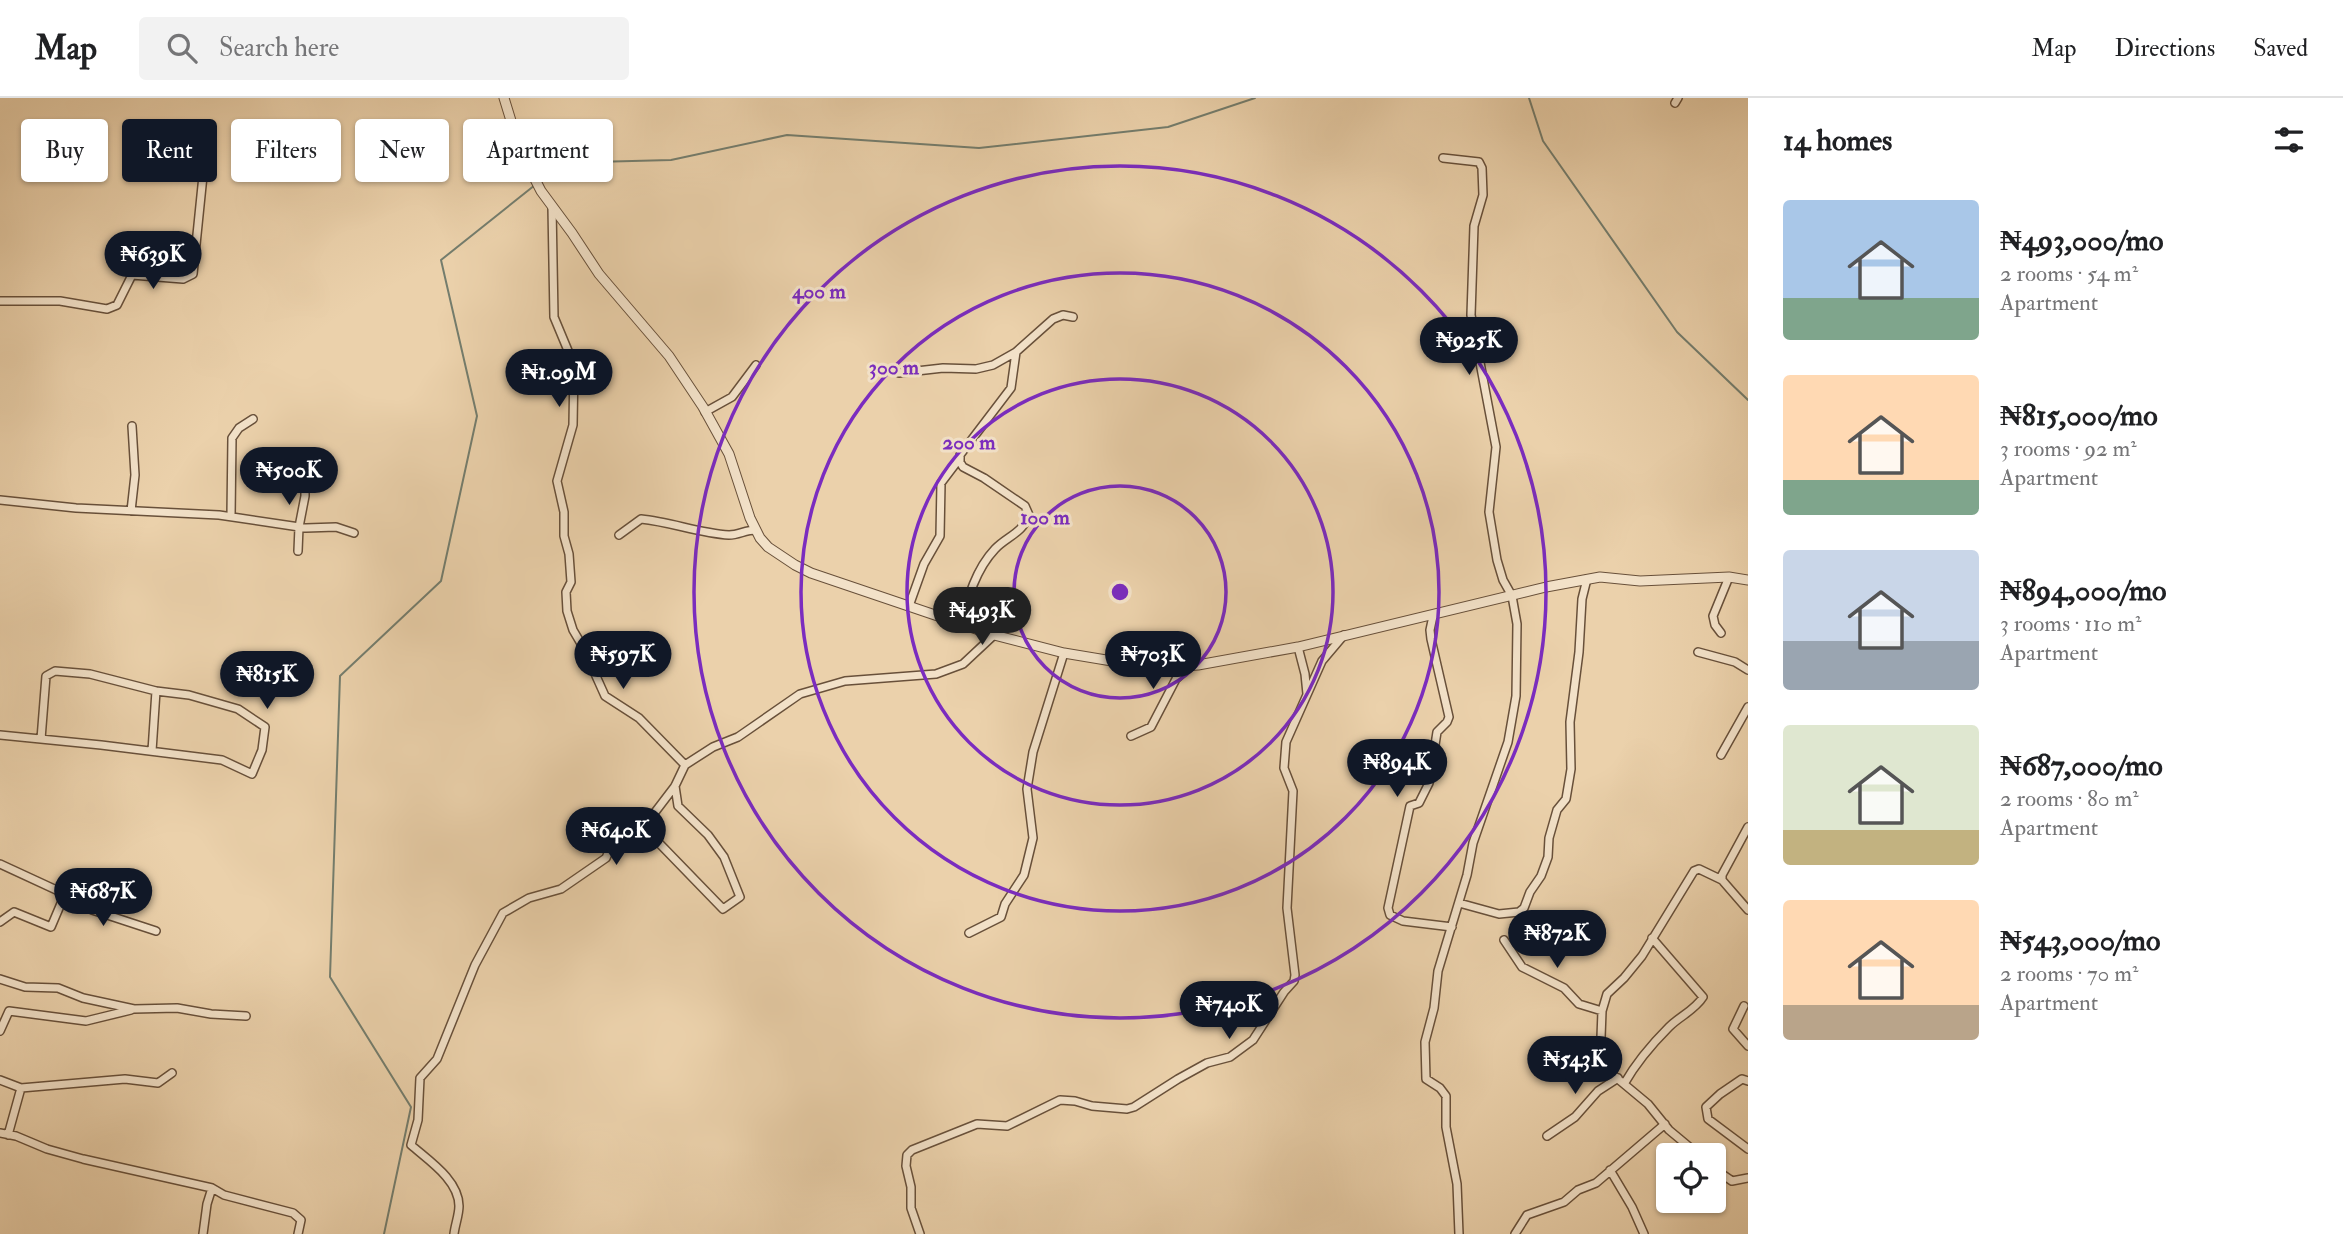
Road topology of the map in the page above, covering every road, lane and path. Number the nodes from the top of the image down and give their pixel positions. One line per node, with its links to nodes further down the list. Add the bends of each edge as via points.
1 (504, 98): 4 (street, via 527,167)
2 (1443, 158): 26 (street, via 1479,162 1482,168 1483,195 1474,226 1471,315 1496,447 1490,523 1503,580)
3 (202, 182): 5 (street, via 193,274 183,279 132,275 117,305 107,309 60,301)
4 (552, 206): 10 (street, via 599,274 669,356); 46 (street, via 554,317 574,366 572,425 557,481 571,582 566,611 605,696 639,718)
5 (0, 301)
6 (1073, 317): 7 (street, via 1053,318)
7 (1016, 352): 9 (street, via 976,369); 13 (street, via 1011,388)
8 (756, 365): 10 (street, via 732,397)
9 (900, 373)
10 (705, 412): 19 (street, via 729,454)
11 (253, 419): 17 (street, via 232,438)
12 (132, 426): 16 (street, via 135,475)
13 (960, 457): 27 (street, via 941,483 940,536); 29 (street, via 963,467 1025,506 1029,515 984,562)
14 (305, 463): 18 (street)
15 (0, 500): 16 (street)
16 (131, 511): 17 (street)
17 (231, 516): 18 (street)
18 (299, 527): 20 (street, via 335,527); 22 (street)
19 (755, 530): 21 (street, via 731,535 705,533 641,519); 27 (street, via 768,547 795,565)
20 (354, 533)
21 (619, 535)
22 (298, 551)
23 (1728, 577): 24 (street, via 1640,582); 25 (street); 30 (street, via 1713,616)
24 (1587, 579): 26 (street); 53 (street, via 1566,799 1557,810 1541,876 1519,912 1499,914)
25 (1748, 580)
26 (1513, 596): 28 (street); 53 (street, via 1518,634 1514,713)
27 (909, 606): 29 (street)
28 (1433, 616): 32 (street); 56 (street, via 1431,639 1449,717 1437,732 1429,783 1419,803 1410,806 1388,908 1390,915 1403,921)
29 (963, 624): 31 (street)
30 (1721, 633)
31 (994, 635): 35 (street); 46 (street, via 963,664 936,674 845,681 800,694 738,737)
32 (1345, 635): 33 (street); 39 (street, via 1322,661)
33 (1298, 647): 36 (street); 39 (street)
34 (1698, 652): 37 (street)
35 (1064, 653): 36 (street, via 1154,668); 58 (street, via 1033,752 1027,789 1033,838 1024,875 1001,916)
36 (1190, 665): 42 (street, via 1176,679 1150,727)
37 (1748, 670)
38 (156, 691): 43 (street, via 90,674 55,671 46,676); 44 (street); 44 (street, via 238,709 265,727 252,774 222,760)
39 (1307, 698): 85 (street, via 1292,725 1284,759 1293,791 1287,908 1296,975 1264,1027 1230,1056 1207,1063 1134,1107 1060,1100 1007,1126 978,1124 912,1150 906,1166 911,1208)
40 (1748, 707): 45 (street)
41 (0, 735): 43 (street)
42 (1131, 736)
43 (41, 739): 44 (street)
44 (152, 751)
45 (1721, 755)
46 (685, 765): 47 (street)
47 (675, 786): 48 (street); 48 (street, via 678,806 724,857 740,897 723,909)
48 (646, 824): 84 (street, via 561,889 529,898 503,913 475,965 437,1059 420,1078 418,1120 411,1144 450,1183 459,1204)
49 (1748, 827): 51 (street)
50 (0, 864): 52 (street)
51 (1721, 880): 54 (street); 59 (street, via 1694,871)
52 (65, 894): 55 (street, via 51,927 14,912); 57 (street, via 92,910)
53 (1459, 903): 56 (street)
54 (1748, 910)
55 (0, 922)
56 (1452, 927): 86 (street, via 1426,1033 1425,1074 1446,1097)
57 (156, 931)
58 (969, 933)
59 (1652, 938): 64 (street, via 1608,994); 70 (street, via 1703,997)
60 (1504, 940): 64 (street, via 1522,967 1564,988 1579,1004)
61 (0, 979): 63 (street, via 25,987 58,988)
62 (1744, 1006): 67 (street, via 1733,1028)
63 (134, 1009): 65 (street, via 177,1008); 66 (street, via 86,1021 9,1011)
64 (1602, 1012): 70 (street, via 1600,1064)
65 (246, 1016)
66 (0, 1031)
67 (1748, 1046)
68 (172, 1073): 72 (street, via 159,1083 124,1079)
69 (0, 1080): 72 (street)
70 (1621, 1081): 73 (street); 75 (street, via 1598,1091 1575,1117)
71 (1748, 1081): 77 (street, via 1742,1079 1706,1107 1709,1119)
72 (21, 1088): 74 (street)
73 (1665, 1124): 76 (street); 78 (street)
74 (4, 1134): 81 (street, via 83,1159)
75 (1547, 1136)
76 (1686, 1143)
77 (1748, 1149)
78 (1610, 1170): 87 (street, via 1564,1202 1527,1215); 88 (street)
79 (1726, 1177): 80 (street, via 1732,1181)
80 (1748, 1178)
81 (212, 1188): 82 (street); 83 (street, via 293,1213 301,1220)
82 (203, 1234)
83 (298, 1234)
84 (454, 1234)
85 (920, 1234)
86 (1459, 1234)
87 (1515, 1234)
88 (1644, 1234)

